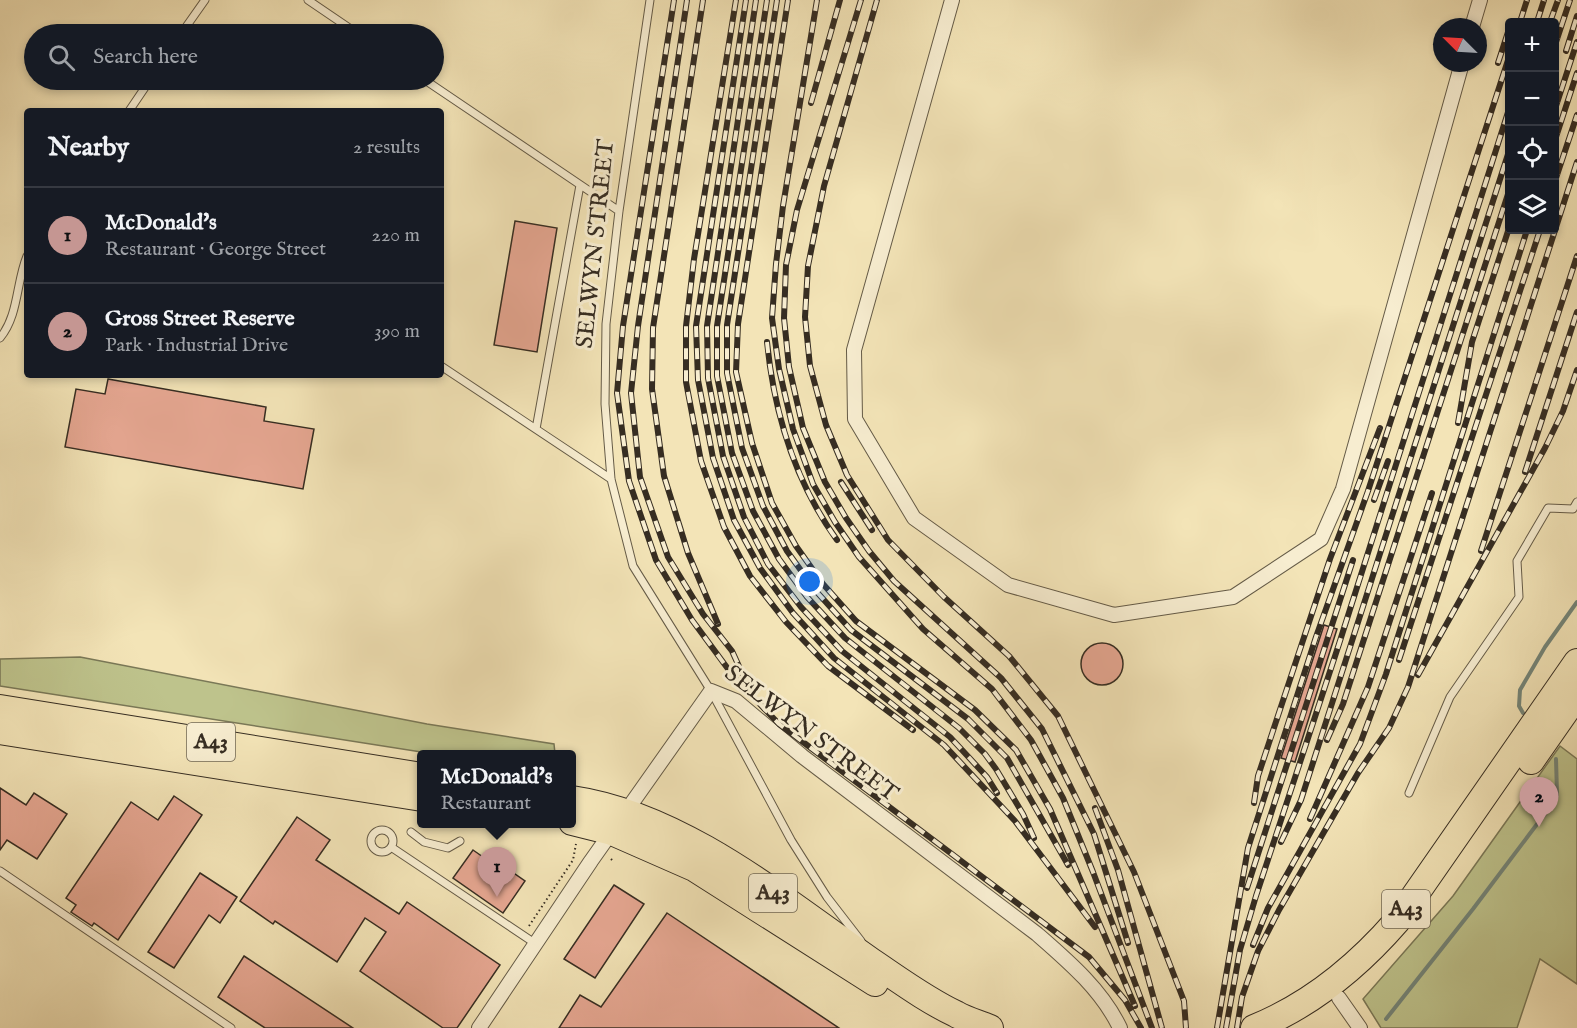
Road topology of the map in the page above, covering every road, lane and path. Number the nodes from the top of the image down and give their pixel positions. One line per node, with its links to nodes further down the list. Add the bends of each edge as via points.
1 (205, 0): 7 (lane)
2 (308, 0): 8 (lane)
3 (650, 0): 14 (lane, SELWYN STREET)
4 (952, 0): 9 (street, via 854,350 855,419 914,518 1008,585 1114,615 1233,597 1321,539 1343,489)
5 (1480, 0): 6 (street)
6 (1475, 18)
7 (188, 24)
8 (343, 24)
9 (1459, 72)
10 (143, 90): 12 (lane)
11 (440, 90): 13 (lane)
12 (131, 108)
13 (580, 185): 14 (lane); 18 (lane)
14 (619, 211): 19 (lane, SELWYN STREET, via 606,324 605,404)
15 (24, 264): 16 (lane, via 9,326)
16 (0, 338)
17 (444, 368): 18 (lane)
18 (536, 429): 19 (lane)
19 (611, 479): 22 (lane, SELWYN STREET, via 633,566)
20 (1577, 502): 27 (lane, via 1573,509 1548,508 1517,561 1520,597 1450,697)
21 (1577, 662): 40 (highway, A43, via 1397,921 1331,985)
22 (711, 691): 30 (street); 38 (lane, via 791,840 827,897); 45 (street, SELWYN STREET, via 736,701 802,756 1037,934 1094,989)
23 (1577, 695): 39 (highway, A43, via 1403,938)
24 (0, 708): 26 (highway, A43)
25 (0, 731): 28 (highway, A43)
26 (417, 775)
27 (1408, 793)
28 (417, 797)
29 (576, 800): 30 (highway, A43, via 595,802)
30 (618, 822): 32 (highway, A43); 37 (street); 38 (highway, A43, via 698,845); 43 (highway, A43)
31 (411, 832): 33 (lane, via 424,842 448,848)
32 (574, 833): 36 (path, via 577,853)
33 (460, 841)
34 (391, 847): 37 (lane)
35 (0, 871): 41 (lane)
36 (527, 929)
37 (536, 944): 42 (street)
38 (883, 969): 44 (highway, A43, via 956,1014)
39 (1339, 998): 40 (highway, A43); 46 (street)
40 (1270, 1026)
41 (231, 1028)
42 (479, 1028)
43 (946, 1028)
44 (990, 1028)
45 (1120, 1028)
46 (1360, 1028)

